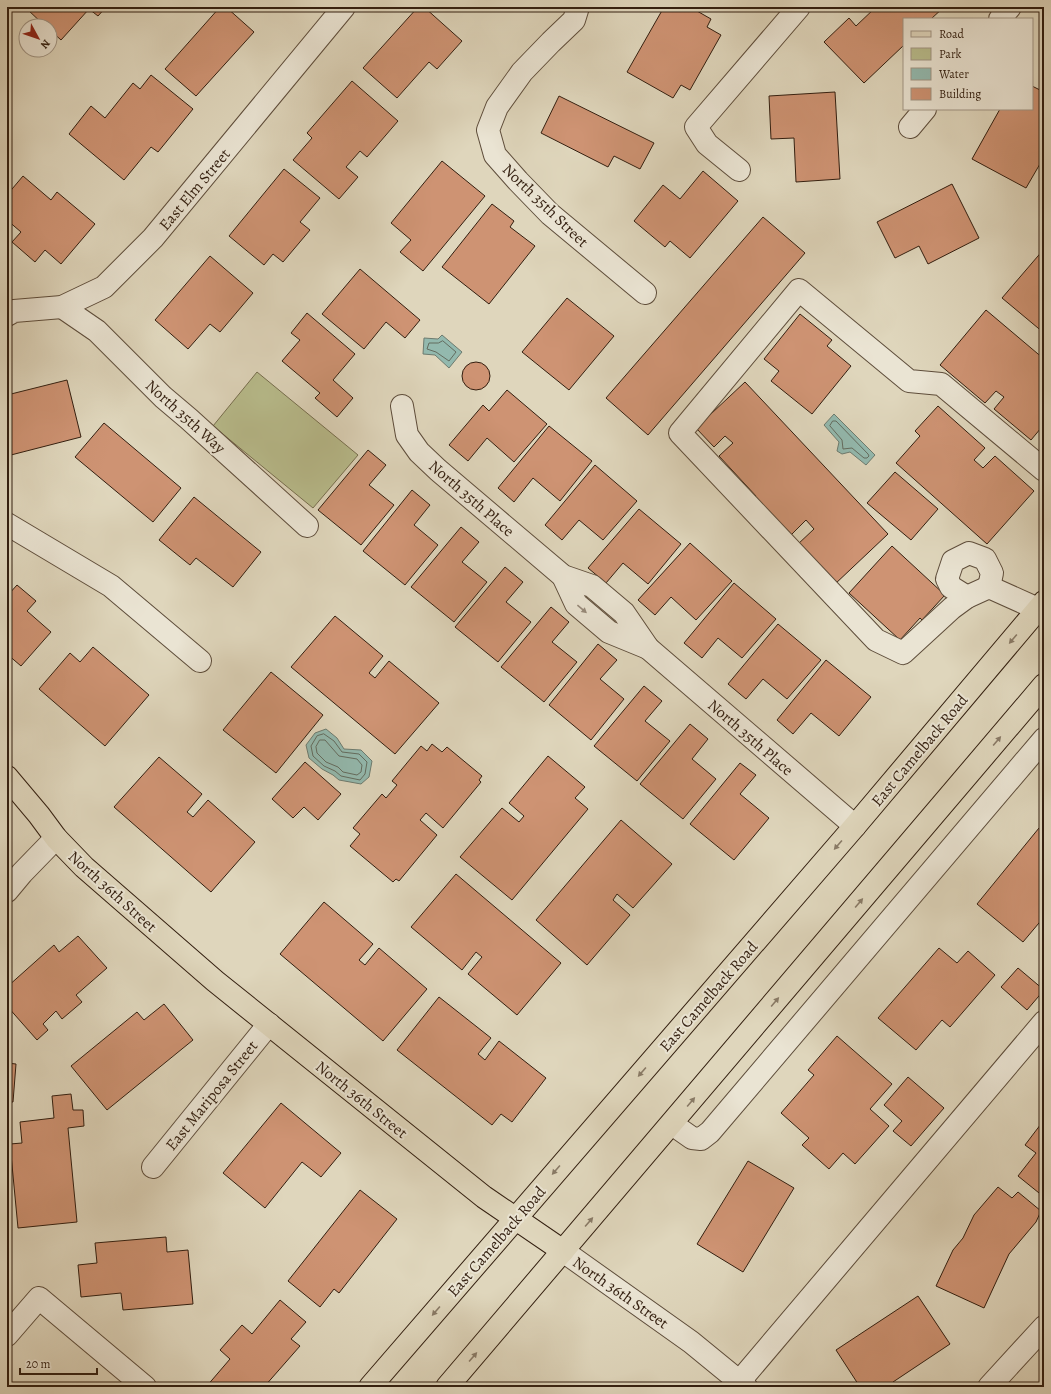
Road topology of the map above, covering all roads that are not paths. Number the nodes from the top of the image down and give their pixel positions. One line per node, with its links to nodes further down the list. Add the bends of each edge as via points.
1 (344, 7): 10 (street, East Elm Street, via 153,238 104,287)
2 (578, 7): 9 (street, North 35th Street, via 574,20 522,72 496,107 488,130 495,155 518,182 550,214)
3 (799, 7): 8 (street, via 696,127 707,144)
4 (1010, 7): 5 (street)
5 (1001, 18)
6 (923, 110): 7 (street)
7 (910, 127)
8 (739, 170)
9 (645, 293)
10 (62, 308): 11 (street, East Elm Street); 15 (street, North 35th Way, via 97,331 163,397)
11 (9, 311)
12 (402, 406): 23 (street, North 35th Place, via 407,435 419,452 563,576 576,604 609,632 648,648)
13 (1044, 470): 17 (street, via 941,384 909,381 799,290 680,433 876,640 903,652)
14 (7, 524): 19 (street, via 111,586)
15 (307, 526)
16 (989, 587): 17 (street); 17 (street, via 992,572 986,559 969,553 953,561 947,579 951,587); 18 (street)
17 (967, 597)
18 (1042, 608): 23 (main road, East Camelback Road, one-way to 23)
19 (200, 661)
20 (1044, 685): 28 (main road, one-way to 20)
21 (1044, 739): 28 (street, via 710,1132 701,1139 692,1138)
22 (7, 777): 24 (main road, North 36th Street)
23 (855, 826): 30 (main road, East Camelback Road, one-way to 30)
24 (56, 838): 25 (street); 27 (main road, North 36th Street, via 84,867 215,981)
25 (7, 891)
26 (1044, 1022): 34 (street)
27 (269, 1024): 29 (street, East Mariposa Street); 30 (main road, North 36th Street, via 484,1197)
28 (672, 1124): 31 (main road, one-way to 28)
29 (153, 1167)
30 (516, 1218): 31 (main road, North 36th Street); 36 (main road, East Camelback Road, one-way to 36)
31 (563, 1251): 34 (street, North 36th Street, via 691,1342); 37 (main road, one-way to 31)
32 (1044, 1327): 38 (street)
33 (7, 1335): 35 (street, via 39,1298)
34 (742, 1384)
35 (145, 1387)
36 (370, 1387)
37 (447, 1387)
38 (989, 1387)

